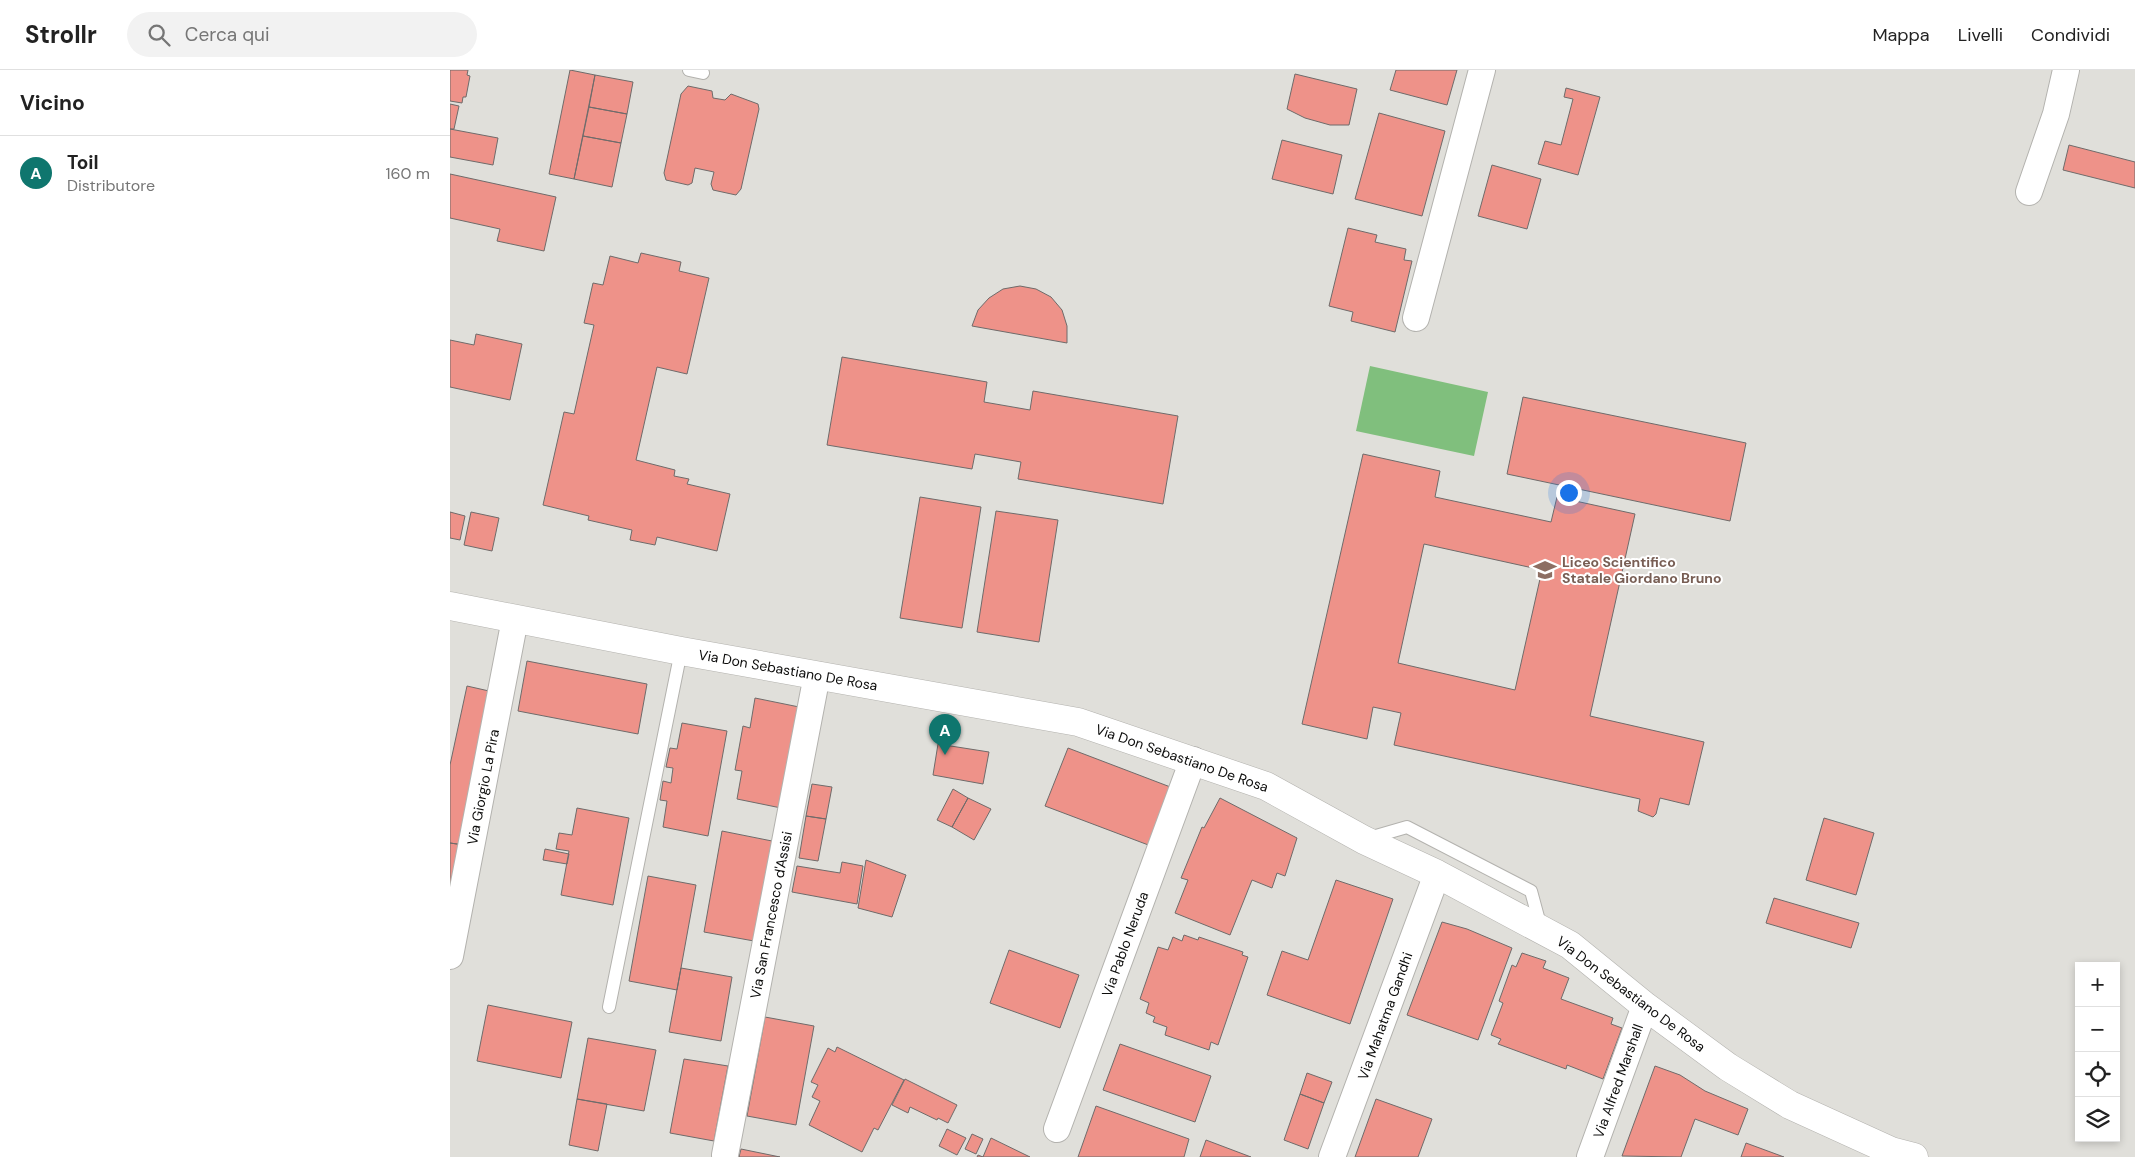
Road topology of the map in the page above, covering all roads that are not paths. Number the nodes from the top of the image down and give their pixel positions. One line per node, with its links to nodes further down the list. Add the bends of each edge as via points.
1 (689, 70): 4 (lane)
2 (1482, 70): 6 (street)
3 (2066, 70): 5 (street, via 2056,114)
4 (703, 73)
5 (2029, 192)
6 (1416, 318)
7 (450, 606): 8 (street, Via Don Sebastiano De Rosa)
8 (515, 619): 9 (street, Via Don Sebastiano De Rosa); 15 (street, Via Giorgio La Pira)
9 (681, 651): 10 (street, Via Don Sebastiano De Rosa); 17 (lane)
10 (817, 675): 11 (street, Via Don Sebastiano De Rosa, via 1078,722); 19 (street, Via San Francesco d'Assisi)
11 (1193, 760): 12 (street, Via Don Sebastiano De Rosa, via 1266,786); 18 (street, Via Pablo Neruda)
12 (1364, 840): 13 (street, Via Don Sebastiano De Rosa); 14 (lane, via 1407,827 1531,890)
13 (1437, 874): 14 (street, Via Don Sebastiano De Rosa); 21 (street, Via Mahatma Gandhi)
14 (1541, 928): 16 (street, Via Don Sebastiano De Rosa, via 1570,945)
15 (450, 956)
16 (1645, 1006): 20 (street, Via Don Sebastiano De Rosa, via 1728,1067 1790,1105); 22 (street, Via Alfred Marshall)
17 (609, 1007)
18 (1057, 1128)
19 (725, 1155)
20 (1898, 1155)
21 (1332, 1157)
22 (1590, 1157)

